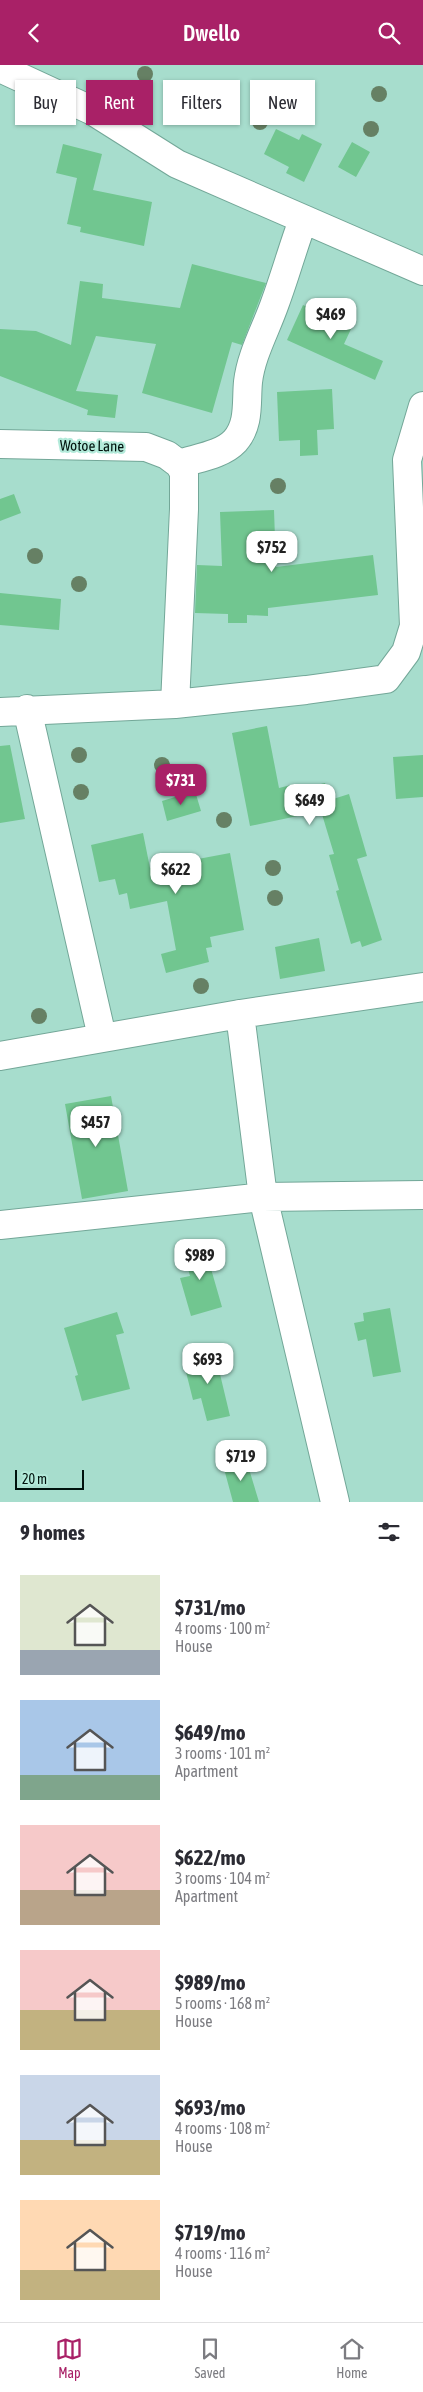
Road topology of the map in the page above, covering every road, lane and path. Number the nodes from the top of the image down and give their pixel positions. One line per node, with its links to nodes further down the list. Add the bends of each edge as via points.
1 (0, 68): 2 (street, via 93,111 177,164)
2 (302, 220): 3 (street); 6 (street, via 276,303 254,356 243,427 236,440 224,450)
3 (423, 271)
4 (423, 406): 7 (street, via 406,460 414,626 406,653 386,679)
5 (0, 444): 6 (street, Wotoe Lane, via 146,447 167,455)
6 (179, 464): 7 (street, via 184,472 184,509)
7 (175, 704): 8 (street)
8 (27, 709): 9 (street); 12 (street)
9 (0, 711)
10 (423, 987): 11 (street)
11 (240, 1014): 12 (street); 15 (street)
12 (102, 1037): 13 (street)
13 (0, 1057)
14 (423, 1195): 15 (street)
15 (262, 1197): 16 (street); 17 (street)
16 (0, 1225)
17 (335, 1502)

